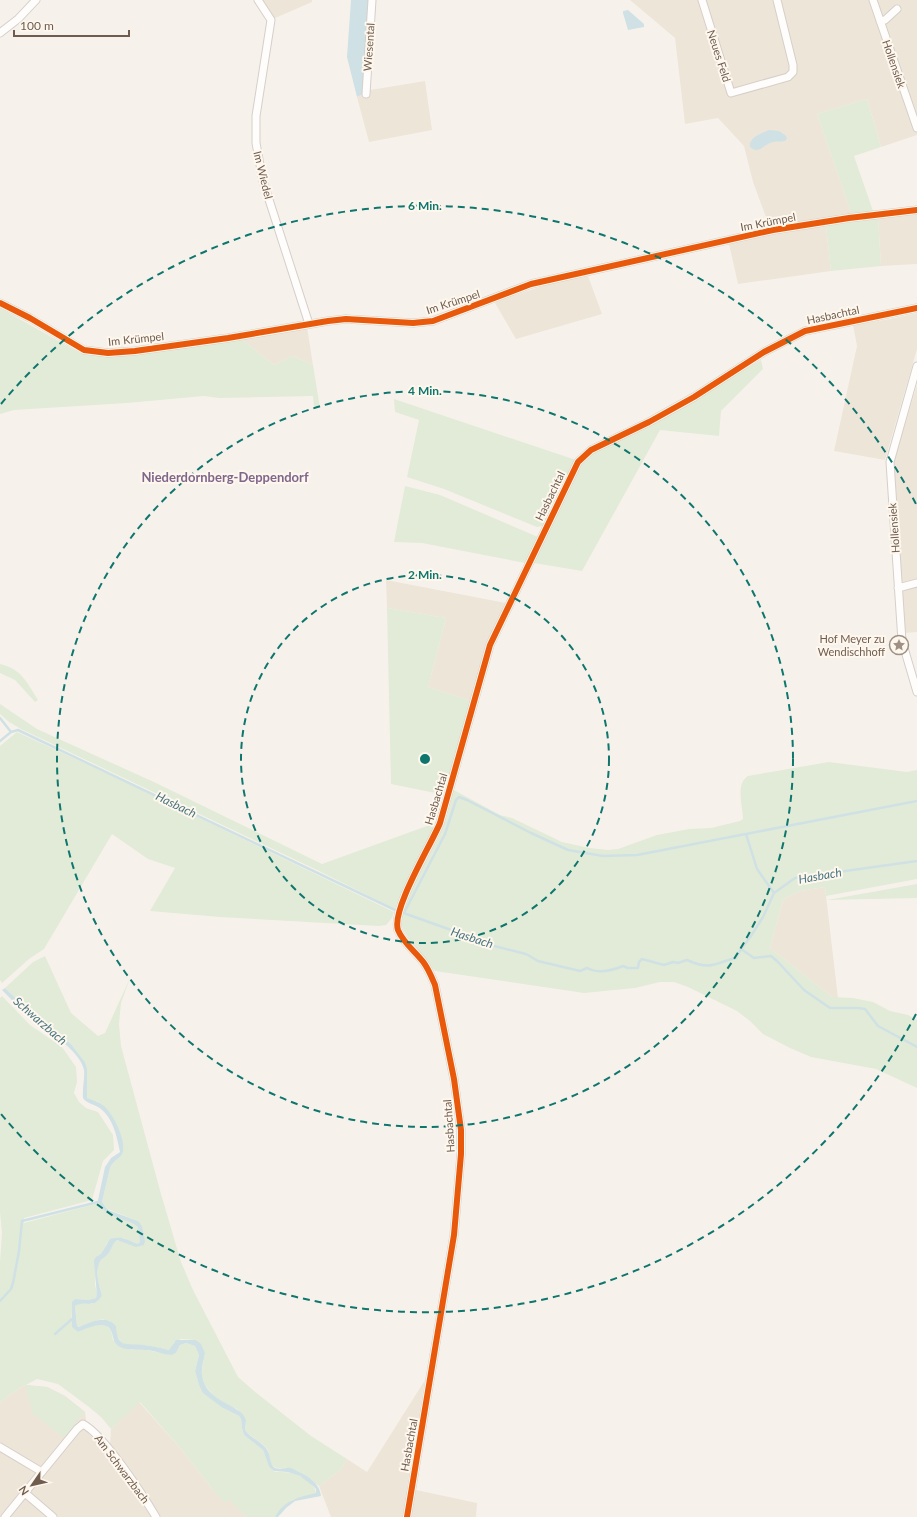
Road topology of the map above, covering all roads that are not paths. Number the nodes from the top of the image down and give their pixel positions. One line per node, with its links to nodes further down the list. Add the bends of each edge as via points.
1 (36, 0): 9 (street)
2 (258, 0): 15 (street, Im Wiedel, via 271,20 256,116 258,161)
3 (372, 0): 10 (street, Wiesental)
4 (702, 0): 5 (street, Neues Feld, via 731,93 788,77 792,72 793,65)
5 (777, 0)
6 (873, 0): 8 (street, Hollensiek)
7 (897, 9): 8 (street, via 885,20)
8 (880, 21): 11 (street, Hollensiek)
9 (0, 33)
10 (366, 94)
11 (917, 128)
12 (917, 210): 15 (street, Im Krümpel, via 773,230 531,284 433,321 413,323 346,319)
13 (0, 304): 15 (street, Im Krümpel, via 30,318 74,345 92,352 135,351)
14 (917, 308): 26 (street, Hasbachtal, via 804,331 764,352 694,397 591,450 578,462 490,645 440,823 399,911 398,929 430,971 435,985 454,1079 461,1130 454,1235)
15 (309, 324)
16 (917, 366): 18 (street, Hollensiek, via 890,462)
17 (917, 583): 18 (street)
18 (898, 588): 19 (street, Hollensiek, via 902,646)
19 (917, 692)
20 (0, 1448): 21 (street)
21 (42, 1472): 22 (street); 25 (street, Am Schwarzbach, via 83,1424 106,1445)
22 (25, 1493): 23 (street); 24 (street)
23 (5, 1517)
24 (53, 1517)
25 (156, 1517)
26 (407, 1517)

